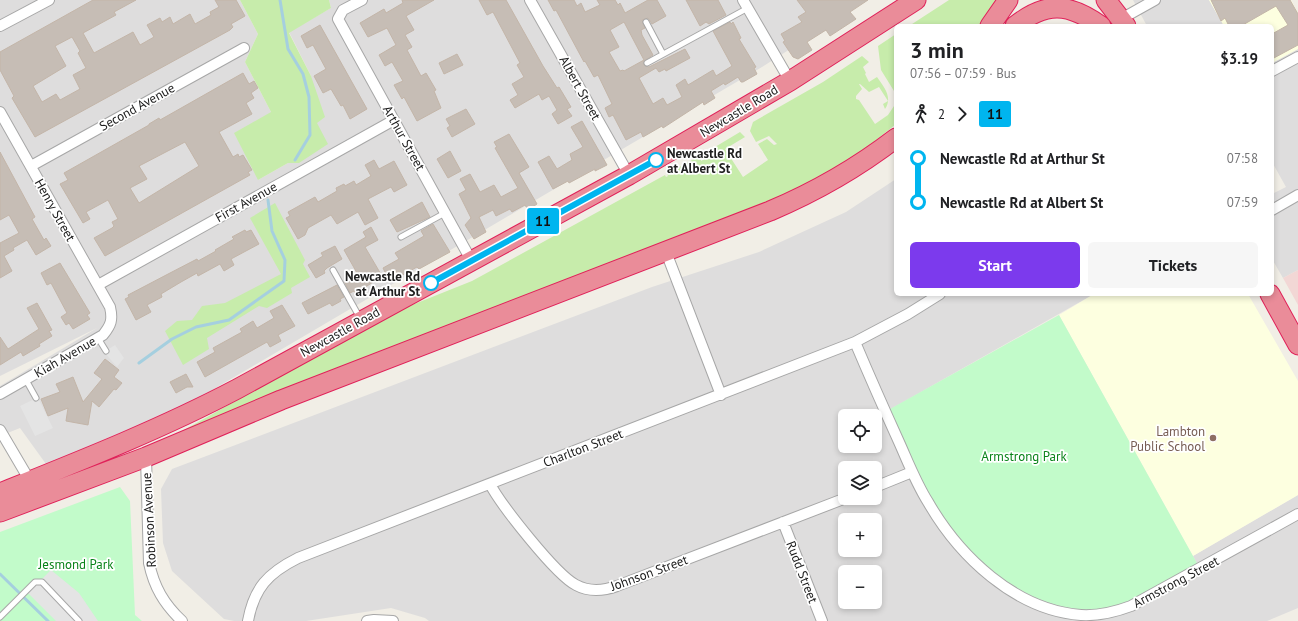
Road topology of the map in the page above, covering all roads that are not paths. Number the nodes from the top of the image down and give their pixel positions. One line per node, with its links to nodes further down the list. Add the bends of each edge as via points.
1 (49, 0): 15 (street)
2 (362, 0): 23 (street, Arthur Street, via 343,10 338,16 340,24)
3 (530, 0): 26 (street, Albert Street)
4 (916, 0): 21 (highway, Newcastle Road)
5 (1008, 0): 11 (highway)
6 (1078, 0): 14 (highway)
7 (1155, 0): 14 (street)
8 (1107, 1): 14 (highway)
9 (745, 4): 17 (lane); 21 (street)
10 (646, 22): 17 (lane)
11 (991, 24)
12 (1018, 24): 13 (highway, via 1034,12 1055,8 1076,12)
13 (1097, 24)
14 (1117, 24)
15 (0, 26)
16 (244, 48): 25 (street, Second Avenue)
17 (663, 54): 19 (lane)
18 (1298, 57): 20 (street)
19 (647, 63)
20 (1274, 70)
21 (790, 81): 26 (highway, Newcastle Road)
22 (0, 112): 25 (street, Henry Street)
23 (394, 120): 29 (street, Arthur Street); 34 (street, First Avenue)
24 (894, 139): 31 (highway, via 852,170 800,198)
25 (31, 166): 34 (street, Henry Street)
26 (629, 175): 32 (highway, Newcastle Road)
27 (1298, 195): 28 (street)
28 (1274, 209)
29 (444, 213): 30 (lane); 32 (street, Arthur Street)
30 (401, 237)
31 (666, 252): 45 (street); 50 (highway, via 289,397)
32 (471, 260): 38 (highway, Newcastle Road)
33 (333, 270): 38 (lane)
34 (98, 285): 37 (street, Henry Street)
35 (937, 296): 41 (street, Charlton Street)
36 (1271, 296): 40 (highway)
37 (110, 307): 39 (street, Kiah Avenue, via 113,318 110,326)
38 (362, 320): 48 (highway, Newcastle Road, via 198,409)
39 (98, 338): 42 (lane); 43 (street, Kiah Avenue)
40 (1296, 338)
41 (855, 342): 45 (street, Charlton Street); 51 (street, Armstrong Street)
42 (106, 351)
43 (26, 380): 44 (street, Kiah Avenue); 46 (lane)
44 (0, 394)
45 (721, 395): 54 (street, Charlton Street)
46 (36, 398)
47 (0, 430): 49 (street)
48 (140, 436): 50 (highway); 52 (highway, Newcastle Road)
49 (4, 444): 52 (street)
50 (146, 457): 56 (highway); 63 (street, Robinson Avenue, via 149,563 152,577 163,600)
51 (912, 472): 53 (street); 59 (street, Armstrong Street, via 942,525 962,549 986,571 1008,589 1036,604 1082,615 1110,612 1131,606)
52 (30, 481): 55 (highway, Newcastle Road); 56 (highway)
53 (882, 483)
54 (490, 484): 60 (street, Johnson Street, via 502,504 563,576 577,586 593,590 617,586); 64 (street, Charlton Street, via 286,564 267,578 259,589)
55 (0, 493)
56 (39, 498): 58 (highway)
57 (838, 501): 60 (street, Johnson Street)
58 (0, 512)
59 (1298, 514)
60 (783, 522): 67 (street, Rudd Street)
61 (0, 617): 62 (lane, via 35,582 42,582)
62 (79, 621)
63 (182, 621)
64 (248, 621)
65 (366, 621): 66 (street)
66 (393, 621)
67 (822, 621)

